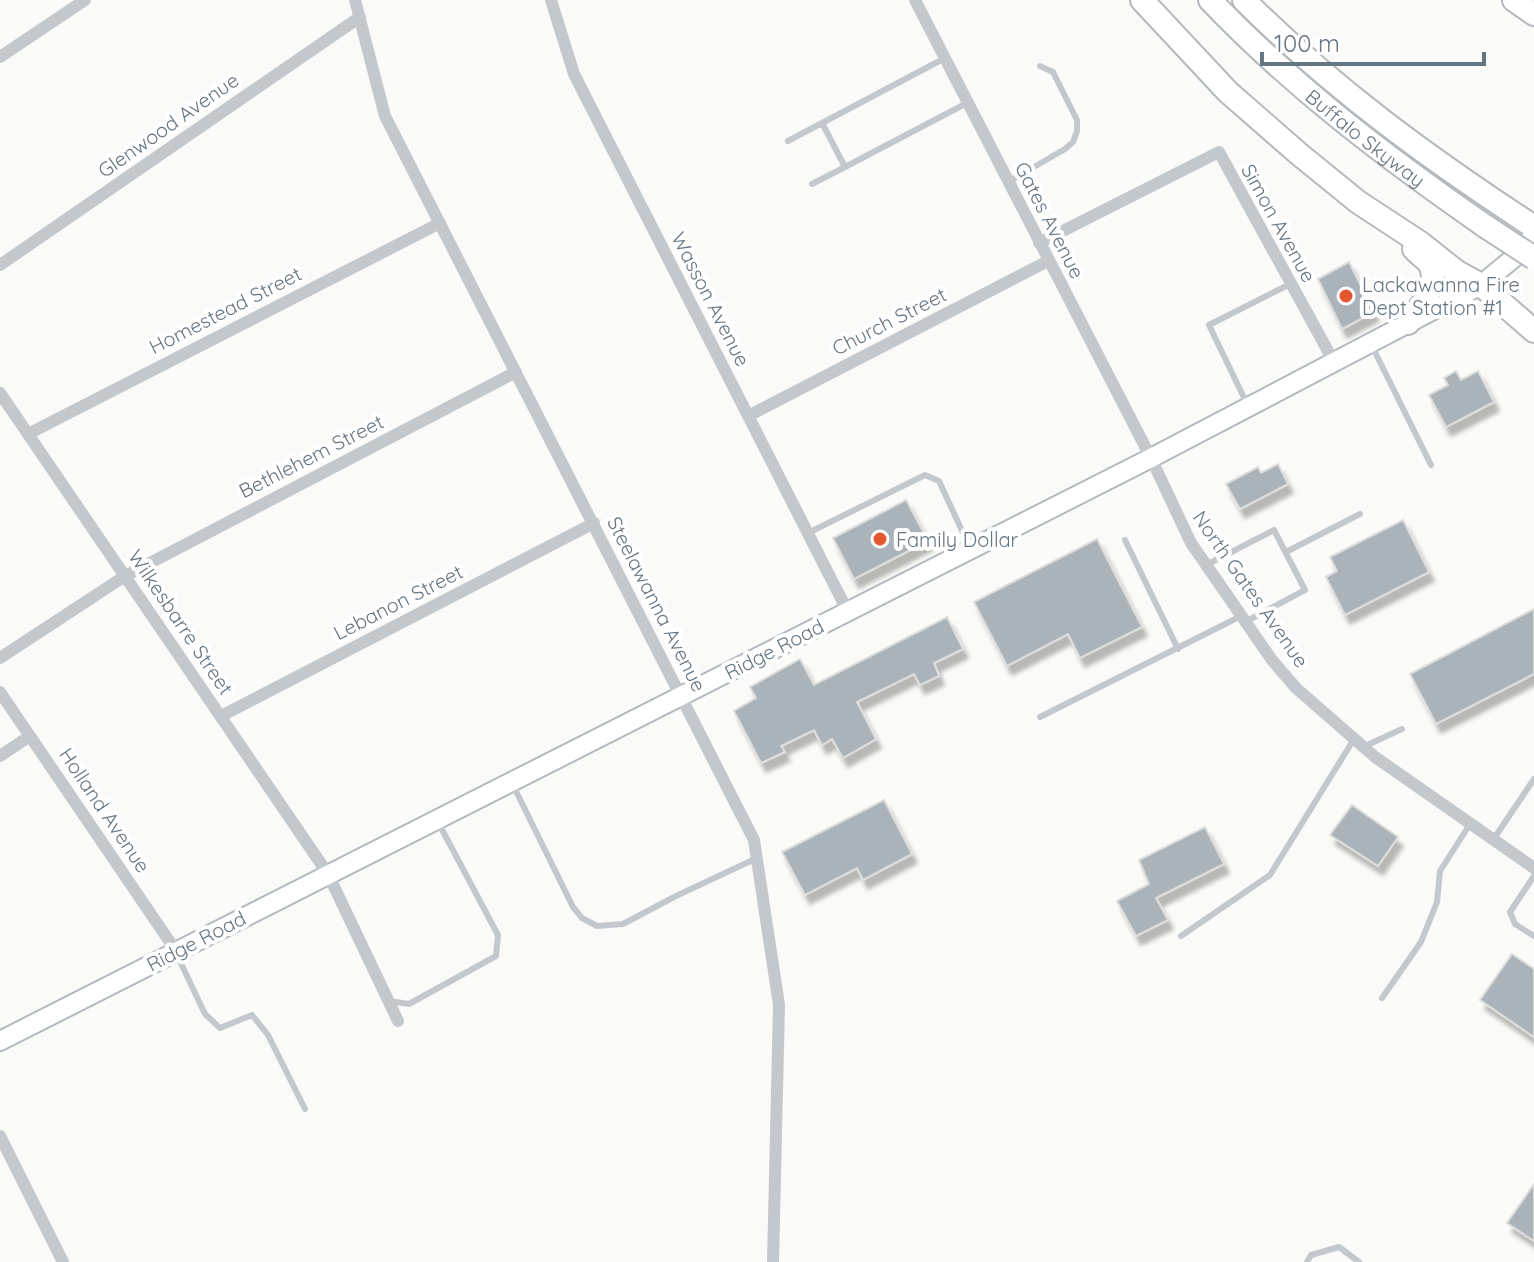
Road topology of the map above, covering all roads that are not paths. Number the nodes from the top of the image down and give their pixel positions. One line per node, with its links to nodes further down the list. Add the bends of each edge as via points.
1 (85, 0): 11 (street)
2 (355, 0): 10 (street, Steelawanna Avenue)
3 (551, 0): 37 (street, Wasson Avenue, via 574,74)
4 (915, 0): 12 (street, Gates Avenue)
5 (1142, 0): 20 (highway, via 1228,92)
6 (1210, 0): 25 (highway, Buffalo Skyway, bridge, via 1346,125)
7 (1244, 0): 22 (highway, Buffalo Skyway, via 1365,110)
8 (1514, 0): 9 (highway)
9 (1534, 14)
10 (360, 17): 21 (street, Steelawanna Avenue, via 385,116); 27 (street, Glenwood Avenue)
11 (0, 57)
12 (945, 58): 14 (street, Gates Avenue); 15 (lane)
13 (1040, 66): 18 (lane, via 1053,72 1077,120 1077,131 1065,149)
14 (967, 103): 17 (lane); 18 (street, Gates Avenue)
15 (822, 123): 16 (lane); 17 (lane)
16 (788, 141)
17 (845, 167): 19 (lane)
18 (1008, 182): 24 (street, Gates Avenue)
19 (812, 184)
20 (1384, 221): 29 (highway); 30 (highway, via 1431,265 1428,299)
21 (440, 223): 34 (street, Steelawanna Avenue); 38 (street, Homestead Street)
22 (1534, 227)
23 (1534, 235): 29 (main road, Ridge Road)
24 (1039, 243): 26 (street, Gates Avenue); 28 (street, Simon Avenue, via 1219,152)
25 (1534, 258)
26 (1048, 261): 37 (street, Church Street); 39 (street, Gates Avenue)
27 (0, 265)
28 (1290, 284): 33 (street, Simon Avenue); 36 (lane, via 1209,325)
29 (1481, 285): 30 (main road, Ridge Road); 31 (highway)
30 (1408, 323): 32 (main road, Ridge Road)
31 (1534, 331)
32 (1370, 343): 33 (main road, Ridge Road); 40 (lane)
33 (1334, 362): 36 (main road, Ridge Road)
34 (516, 372): 42 (street, Steelawanna Avenue); 48 (street, Bethlehem Street)
35 (0, 393): 38 (street, Wilkesbarre Street)
36 (1248, 407): 39 (main road, Ridge Road)
37 (748, 416): 43 (street, Wasson Avenue)
38 (28, 434): 48 (street, Wilkesbarre Street)
39 (1151, 458): 45 (main road, Ridge Road); 47 (street, North Gates Avenue)
40 (1431, 465)
41 (1360, 514): 46 (lane)
42 (594, 523): 54 (street, Steelawanna Avenue); 55 (street, Lebanon Street)
43 (808, 533): 45 (lane, via 925,475 939,481); 49 (street, Wasson Avenue)
44 (1125, 540): 51 (lane)
45 (971, 550): 49 (main road, Ridge Road)
46 (1286, 552): 47 (lane, via 1274,530); 50 (lane, via 1305,590)
47 (1206, 565): 50 (street, North Gates Avenue)
48 (125, 576): 52 (street, Bethlehem Street); 55 (street, Wilkesbarre Street)
49 (848, 612): 54 (main road, Ridge Road)
50 (1243, 619): 51 (lane); 59 (street, North Gates Avenue, via 1296,688)
51 (1178, 649): 56 (lane)
52 (0, 658)
53 (0, 692): 58 (street, Holland Avenue)
54 (682, 696): 62 (main road, Ridge Road); 66 (street, Steelawanna Avenue, via 754,840)
55 (221, 716): 68 (street, Wilkesbarre Street)
56 (1040, 717)
57 (1402, 729): 59 (lane)
58 (30, 736): 60 (street); 72 (street, Holland Avenue)
59 (1359, 743): 64 (street, North Gates Avenue); 70 (lane, via 1270,875)
60 (0, 756)
61 (1534, 779): 65 (lane)
62 (511, 781): 63 (main road, Ridge Road); 66 (lane, via 573,907 597,926 623,924)
63 (437, 819): 68 (main road, Ridge Road); 74 (lane, via 498,935 496,956 409,1004)
64 (1470, 824): 65 (street, North Gates Avenue); 73 (lane, via 1440,871 1437,902 1421,942)
65 (1493, 840): 67 (street, North Gates Avenue)
66 (757, 858): 80 (street, Steelawanna Avenue, via 779,1005)
67 (1534, 868)
68 (328, 874): 72 (main road, Ridge Road); 74 (street, Wilkesbarre Street)
69 (1534, 876): 71 (lane, via 1510,912 1515,924)
70 (1181, 936)
71 (1534, 936)
72 (176, 951): 76 (main road, Ridge Road); 77 (lane, via 205,1014 220,1028 252,1015 268,1035)
73 (1382, 998)
74 (388, 1001): 75 (street, Wilkesbarre Street)
75 (398, 1021)
76 (0, 1041)
77 (305, 1109)
78 (0, 1136): 79 (street)
79 (63, 1262)
80 (773, 1262)
81 (1307, 1262): 82 (lane, via 1311,1255 1339,1247)
82 (1359, 1262)

